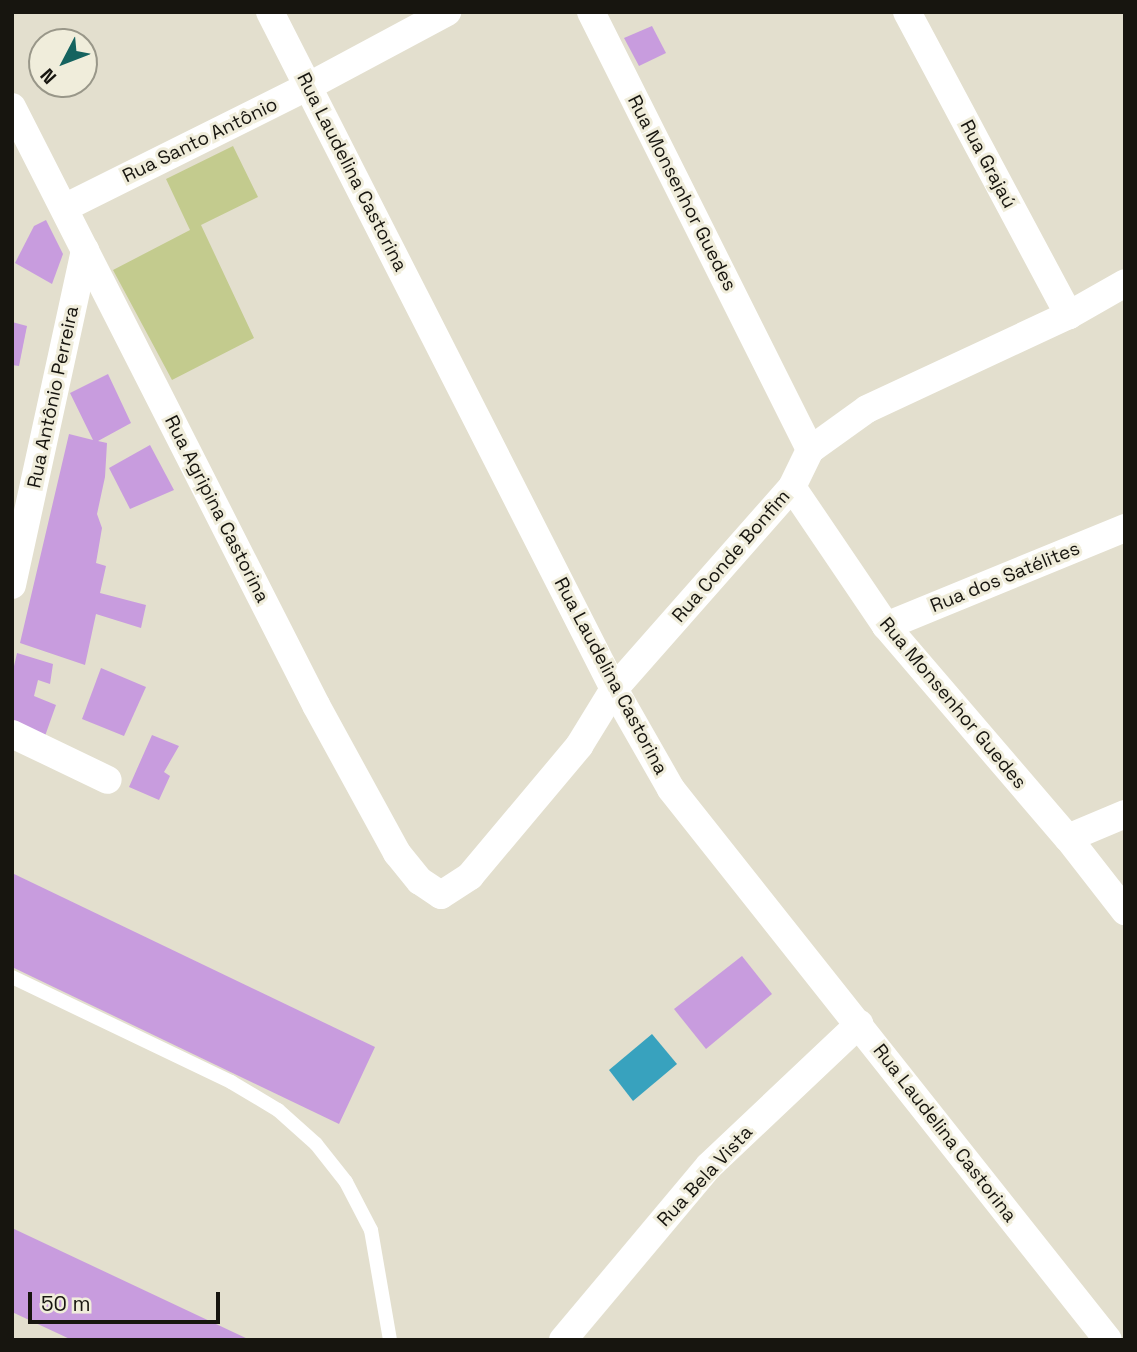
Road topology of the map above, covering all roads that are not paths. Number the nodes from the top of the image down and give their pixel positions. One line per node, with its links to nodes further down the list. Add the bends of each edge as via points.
1 (270, 12): 5 (street, Rua Laudelina Castorina)
2 (447, 12): 5 (street, Rua Santo Antônio)
3 (591, 12): 11 (street, Rua Monsenhor Guedes)
4 (907, 12): 10 (street, Rua Grajaú)
5 (309, 86): 7 (street, Rua Santo Antônio); 16 (street, Rua Laudelina Castorina)
6 (12, 107): 7 (street, Rua Agripina Castorina)
7 (64, 208): 8 (street, Rua Agripina Castorina)
8 (85, 250): 14 (street, Rua Antônio Perreira); 21 (street, Rua Agripina Castorina, via 390,842 420,881)
9 (1125, 283): 10 (street, Rua Conde Bonfim)
10 (1069, 315): 11 (street, Rua Conde Bonfim, via 867,409)
11 (810, 450): 12 (street, Rua Conde Bonfim)
12 (792, 487): 15 (street, Rua Monsenhor Guedes); 16 (street, Rua Conde Bonfim)
13 (1125, 528): 15 (street, Rua dos Satélites)
14 (12, 585)
15 (886, 626): 20 (street, Rua Monsenhor Guedes)
16 (614, 689): 21 (street, Rua Conde Bonfim, via 579,746 470,876); 24 (street, Rua Laudelina Castorina, via 671,789)
17 (12, 734): 18 (street)
18 (108, 780)
19 (1125, 814): 20 (street)
20 (1068, 838): 22 (street, Rua Monsenhor Guedes)
21 (441, 895)
22 (1125, 911)
23 (12, 977): 25 (lane, via 231,1082 278,1110 316,1143 346,1182 371,1230)
24 (859, 1024): 26 (street, Rua Bela Vista, via 709,1166); 27 (street, Rua Laudelina Castorina)
25 (390, 1340)
26 (563, 1340)
27 (1108, 1340)

